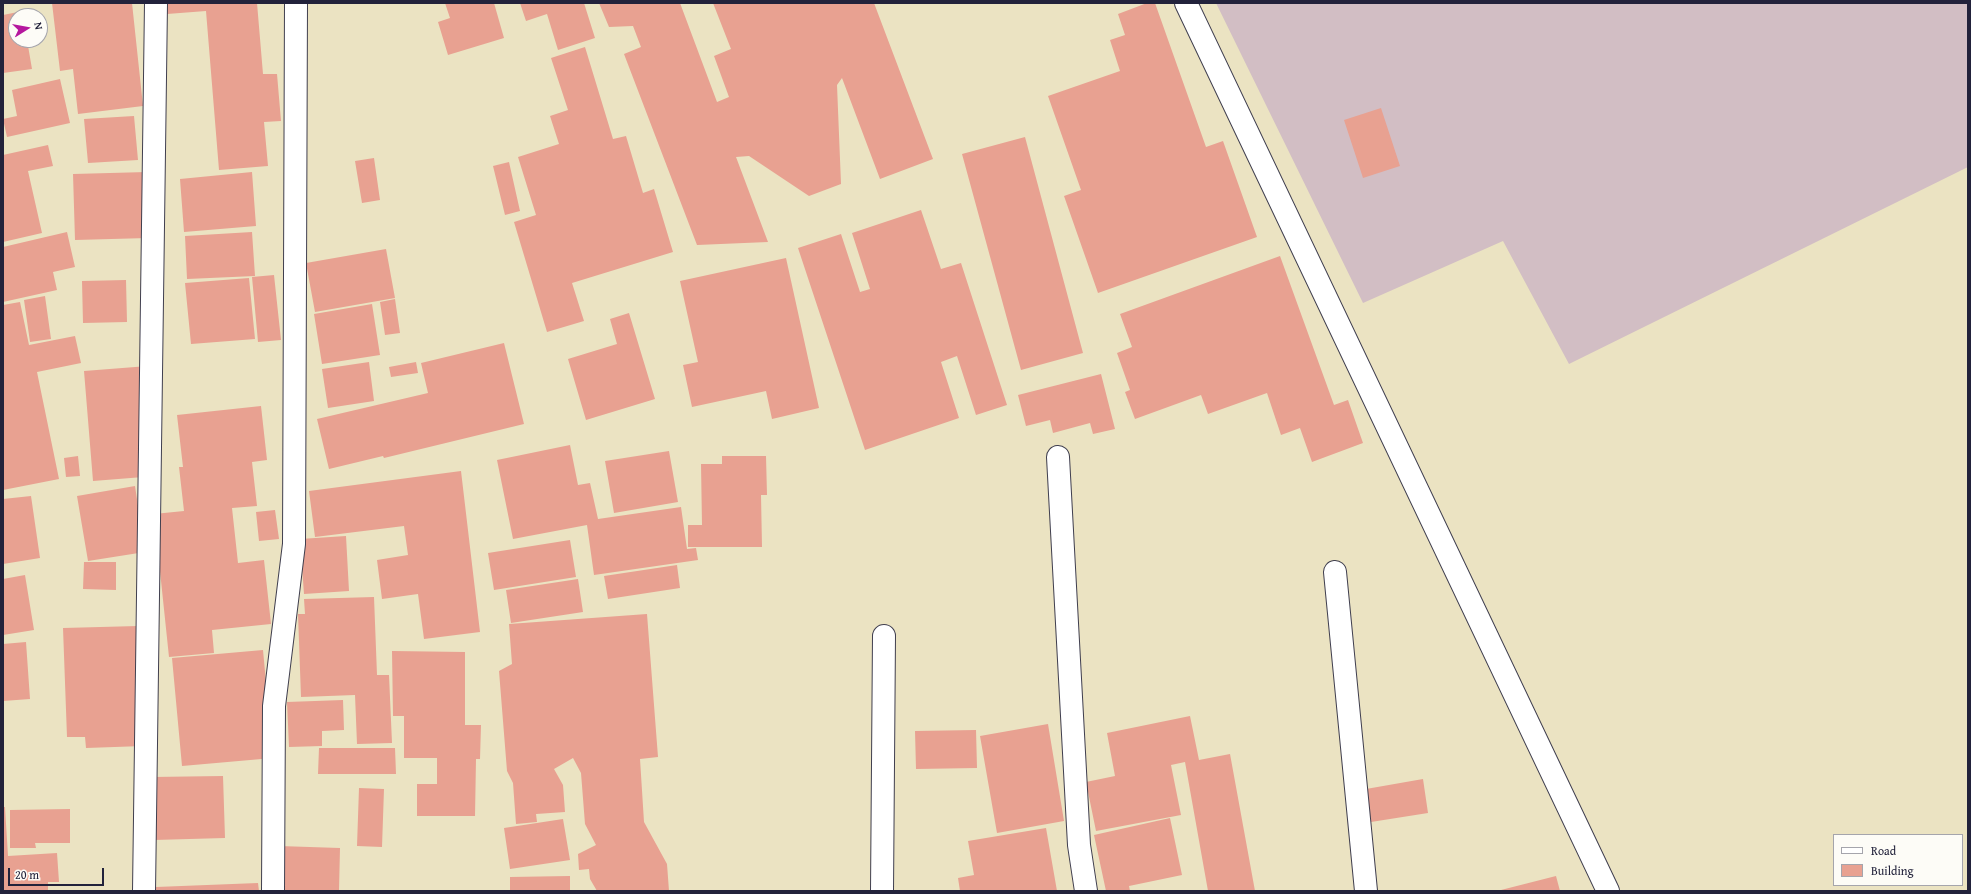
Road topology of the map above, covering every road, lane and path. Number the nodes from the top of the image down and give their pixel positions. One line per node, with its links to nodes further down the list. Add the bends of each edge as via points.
1 (156, 3): 7 (street)
2 (296, 3): 8 (street, via 294,544 274,706)
3 (1186, 3): 12 (street)
4 (1058, 457): 10 (street, via 1079,845)
5 (1335, 572): 11 (street)
6 (884, 636): 9 (street)
7 (144, 891)
8 (273, 891)
9 (882, 891)
10 (1086, 891)
11 (1366, 891)
12 (1608, 891)

